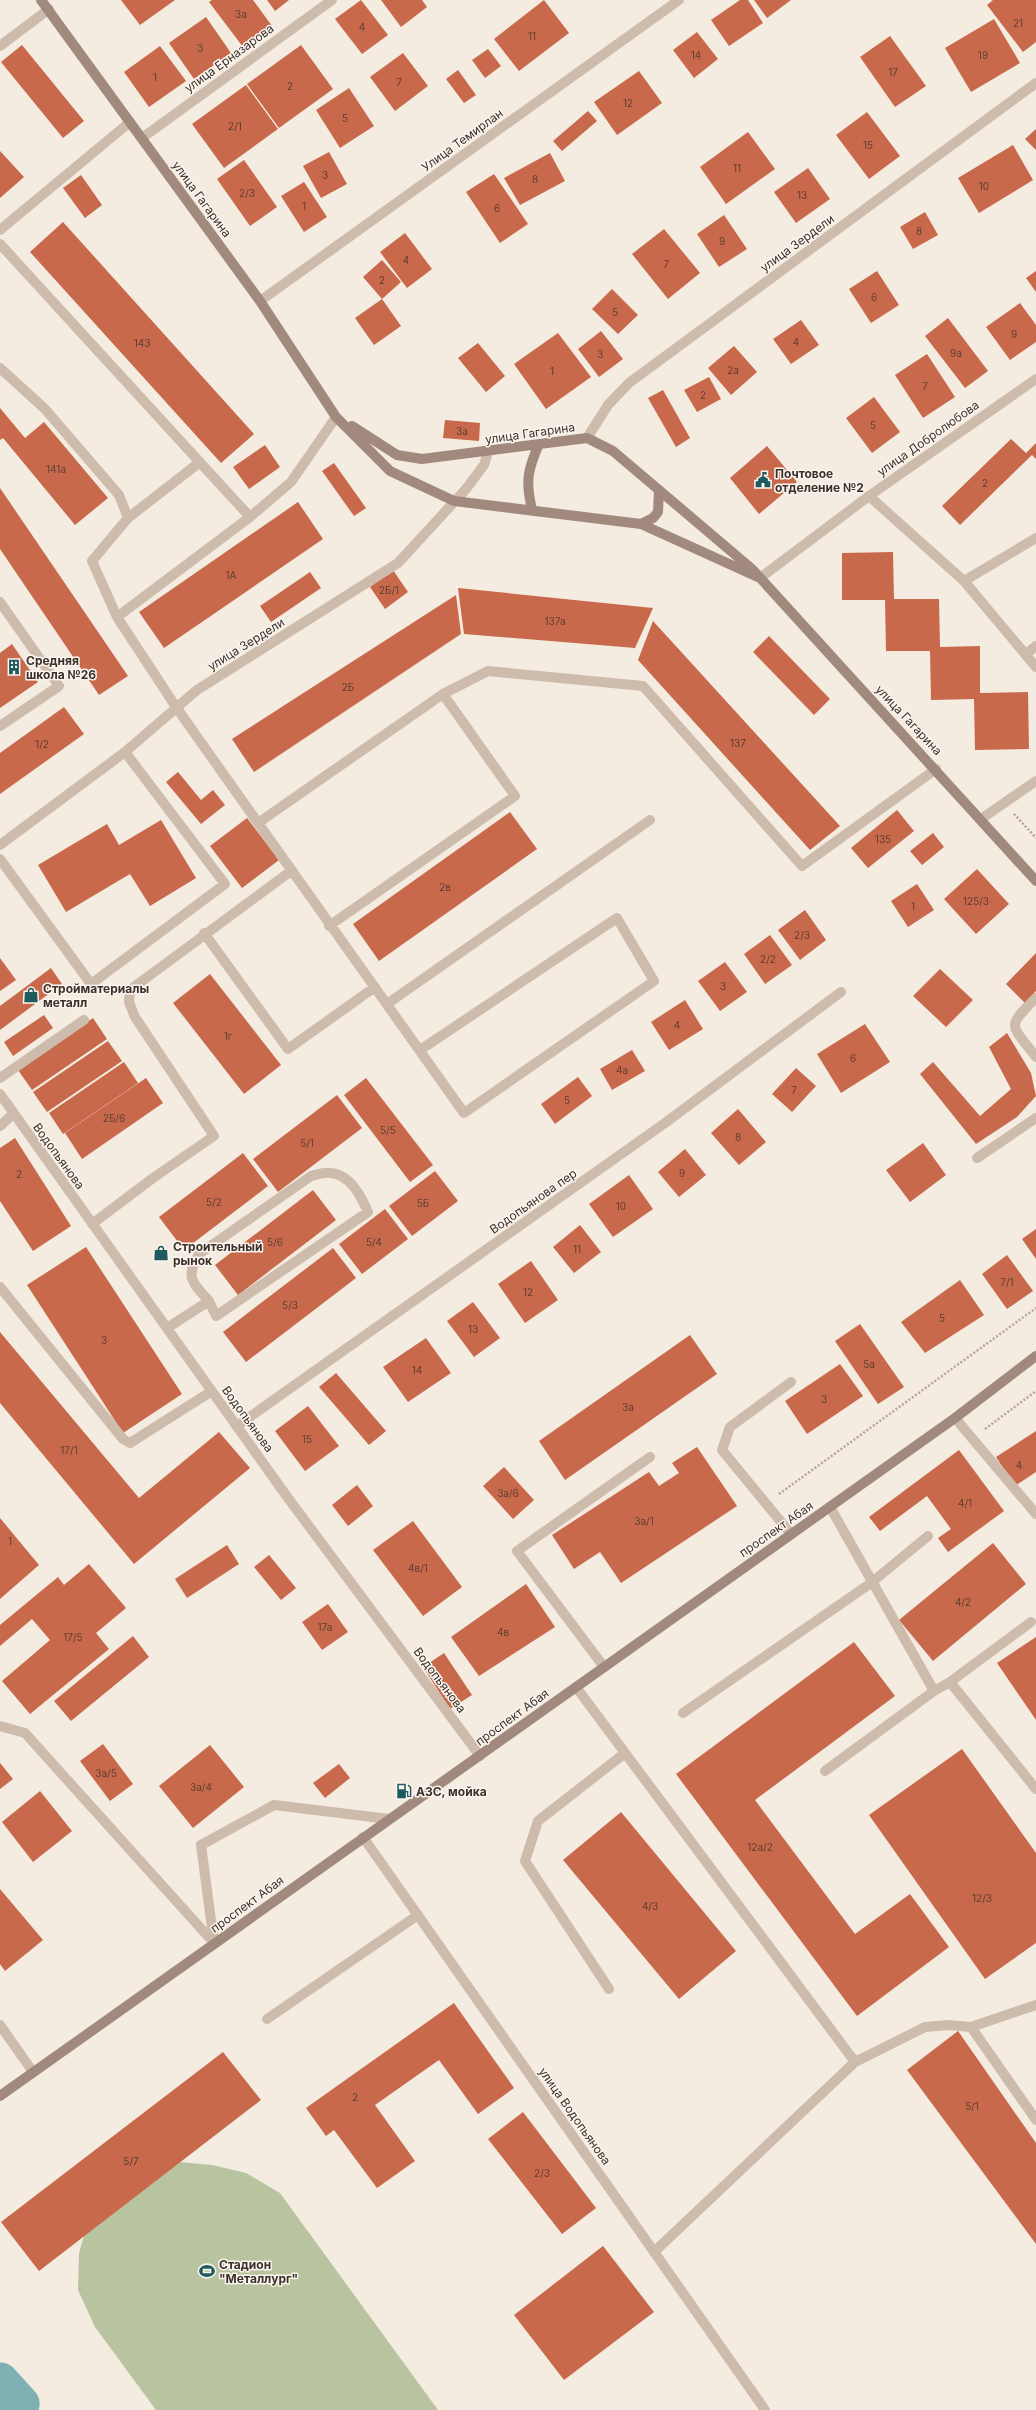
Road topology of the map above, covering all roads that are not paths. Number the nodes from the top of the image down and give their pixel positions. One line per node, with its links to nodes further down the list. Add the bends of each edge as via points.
1 (42, 0): 4 (main road, улица Гагарина)
2 (332, 0): 8 (street, улица Ерназарова)
3 (679, 0): 11 (street, Улица Темирлан)
4 (49, 9): 5 (street); 7 (main road, улица Гагарина)
5 (0, 46)
6 (1036, 83): 15 (street, улица Зердели, via 629,383 608,405)
7 (130, 122): 8 (main road, улица Гагарина); 9 (street)
8 (142, 138): 11 (main road, улица Гагарина)
9 (0, 230)
10 (0, 244): 18 (street)
11 (260, 301): 14 (main road, улица Гагарина)
12 (0, 368): 24 (street, via 45,409 119,495)
13 (1036, 379): 20 (street, улица Добролюбова)
14 (336, 417): 17 (main road, улица Гагарина, via 397,455 422,459); 21 (main road, улица Гагарина, via 390,471); 23 (street, via 291,482)
15 (587, 438): 16 (main road, улица Гагарина); 19 (main road, улица Гагарина, via 613,452)
16 (539, 444): 17 (main road, улица Гагарина); 22 (main road, via 530,464 527,479)
17 (488, 452): 21 (street, улица Зердели, via 477,476)
18 (200, 462): 23 (street); 24 (street)
19 (659, 490): 25 (main road, via 658,512 653,518); 27 (main road, улица Гагарина)
20 (868, 496): 27 (street, улица Добролюбова); 28 (street)
21 (454, 501): 22 (main road, улица Гагарина); 35 (street, улица Зердели, via 398,563 197,690)
22 (532, 509): 25 (main road, улица Гагарина)
23 (250, 517): 30 (street)
24 (128, 518): 30 (street, via 92,561)
25 (641, 524): 27 (main road, улица Гагарина)
26 (1036, 538): 28 (street)
27 (760, 578): 38 (main road, улица Гагарина)
28 (964, 581): 32 (street)
29 (0, 602): 36 (street, via 59,686)
30 (117, 617): 35 (street)
31 (1036, 646): 32 (street)
32 (1026, 654): 33 (street)
33 (1036, 667)
34 (443, 694): 38 (street, via 488,671 643,686 802,866); 42 (street); 47 (street, via 515,796)
35 (176, 707): 37 (street, улица Зердели); 42 (street)
36 (0, 726)
37 (125, 752): 43 (street, улица Зердели); 44 (street, via 225,884 91,984)
38 (936, 769): 40 (main road, улица Гагарина)
39 (1036, 781): 40 (street)
40 (981, 819): 46 (main road, улица Гагарина)
41 (650, 820): 52 (street)
42 (258, 823): 45 (street)
43 (0, 845)
44 (0, 859)
45 (291, 871): 47 (street); 48 (street)
46 (1036, 881)
47 (329, 926): 49 (street)
48 (204, 933): 49 (street, via 288,1049); 62 (street, via 130,990 129,1002 135,1017 214,1136)
49 (375, 987): 52 (street)
50 (841, 992): 70 (street, Водопьянова пер, via 665,1123)
51 (1036, 998): 55 (street, via 1015,1018 1014,1024 1016,1031)
52 (387, 1004): 54 (street)
53 (84, 1020): 56 (street)
54 (420, 1050): 54 (street, via 464,1113 654,981 617,918)
55 (1036, 1057)
56 (0, 1078)
57 (0, 1094): 58 (street, Водопьянова)
58 (13, 1114): 60 (street); 62 (street, Водопьянова)
59 (1036, 1118): 61 (street)
60 (0, 1126)
61 (977, 1158)
62 (92, 1224): 65 (street, Водопьянова)
63 (0, 1287): 68 (street, via 123,1439 130,1443)
64 (209, 1301): 64 (street, via 216,1316 368,1212 361,1194 343,1177 329,1172 311,1176 199,1254 190,1267 193,1283); 65 (street)
65 (167, 1328): 68 (street, Водопьянова)
66 (1036, 1356): 69 (main road, проспект Абая)
67 (791, 1382): 74 (street, via 730,1427 722,1450)
68 (212, 1391): 70 (street, Водопьянова)
69 (955, 1418): 72 (main road, проспект Абая); 73 (street)
70 (237, 1426): 85 (street, Водопьянова)
71 (650, 1457): 78 (street, via 517,1551)
72 (830, 1507): 74 (main road, проспект Абая); 76 (street)
73 (1036, 1514)
74 (791, 1534): 78 (main road, проспект Абая)
75 (928, 1536): 76 (street)
76 (871, 1582): 81 (street); 82 (street)
77 (1031, 1622): 79 (street)
78 (604, 1667): 80 (main road, проспект Абая)
79 (950, 1682): 81 (street); 87 (street)
80 (576, 1687): 84 (street); 85 (main road, проспект Абая)
81 (934, 1691): 86 (street)
82 (683, 1713)
83 (0, 1726): 91 (street, via 25,1733)
84 (625, 1753): 92 (street, via 538,1821 525,1861); 97 (street)
85 (480, 1756): 88 (main road, проспект Абая)
86 (825, 1772)
87 (1036, 1789)
88 (389, 1819): 89 (main road, проспект Абая); 91 (street, via 274,1805 201,1845)
89 (363, 1837): 90 (street, улица Водопьянова); 91 (main road, проспект Абая)
90 (418, 1915): 94 (street); 101 (street, улица Водопьянова)
91 (214, 1943): 98 (main road, проспект Абая)
92 (609, 1989)
93 (1036, 2005): 96 (street)
94 (267, 2019)
95 (0, 2025): 98 (street)
96 (971, 2027): 97 (street, via 925,2027); 100 (street)
97 (855, 2062): 101 (street)
98 (33, 2072): 99 (main road, проспект Абая)
99 (0, 2096)
100 (1036, 2120)
101 (654, 2252): 102 (street, улица Водопьянова)
102 (765, 2410)

